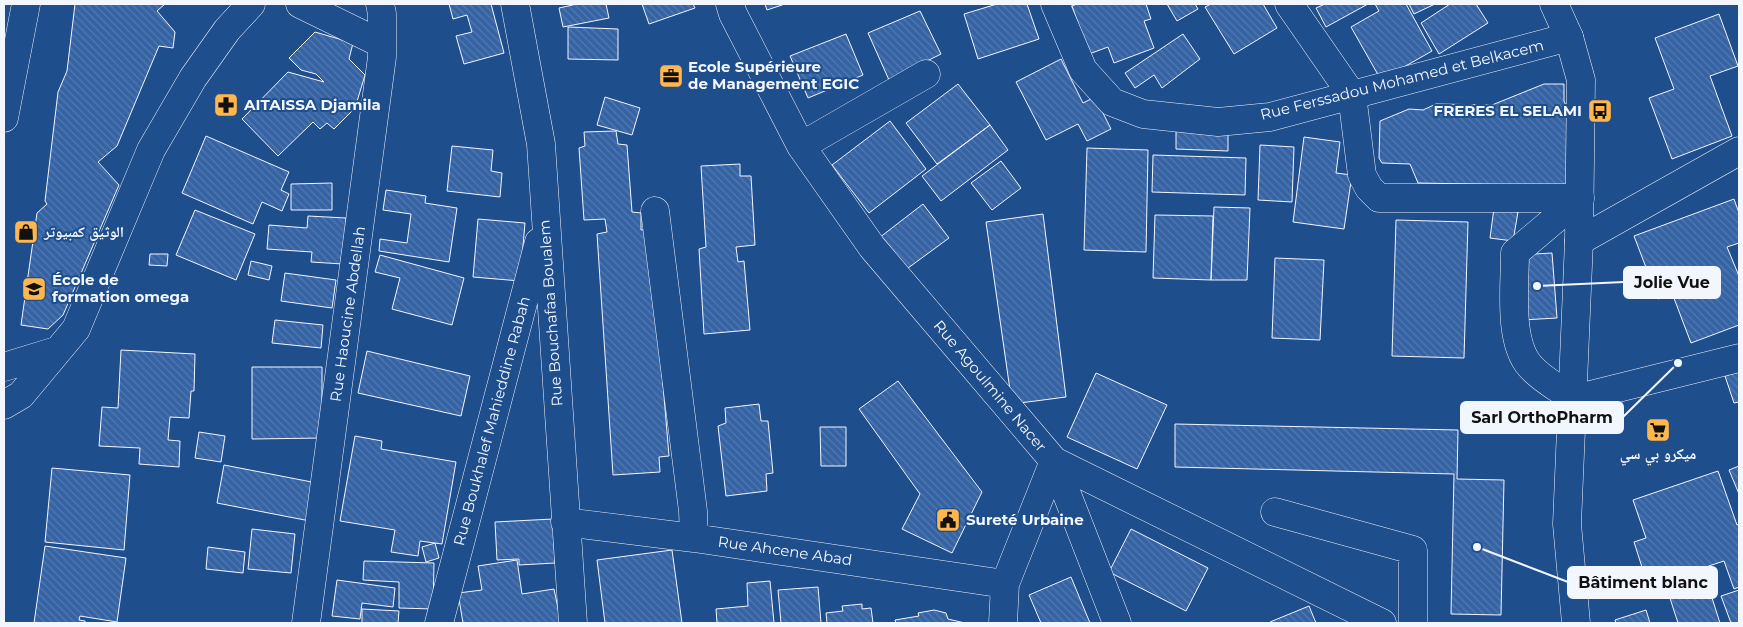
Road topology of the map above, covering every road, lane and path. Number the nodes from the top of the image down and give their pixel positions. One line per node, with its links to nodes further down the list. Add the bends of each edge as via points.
1 (26, 4): 14 (street)
2 (251, 4): 21 (street, via 226,30 193,78 151,150 76,329)
3 (300, 4): 11 (street)
4 (380, 4): 11 (street, Rue Haoucine Abdellah)
5 (515, 4): 19 (street, Rue Bouchafaa Boualem, via 541,144)
6 (730, 4): 15 (street, Rue Agoulmine Nacer)
7 (1055, 4): 13 (street, Rue Ferssadou Mohamed et Belkacem, via 1083,70 1112,102 1143,114 1218,122 1270,117)
8 (1289, 4): 13 (street)
9 (1554, 4): 10 (street)
10 (1570, 37): 13 (street, Rue Ferssadou Mohamed et Belkacem); 17 (street, via 1581,80)
11 (382, 44): 31 (street, Rue Haoucine Abdellah)
12 (926, 74): 15 (street)
13 (1352, 95): 17 (street, via 1362,176 1368,188 1379,198)
14 (4, 118)
15 (801, 146): 26 (street, Rue Agoulmine Nacer, via 872,247)
16 (1739, 151): 20 (street)
17 (1580, 198): 20 (street); 24 (street, via 1515,253 1515,320 1521,354 1531,367)
18 (655, 211): 29 (street)
19 (546, 218): 28 (street, Rue Bouchafaa Boualem); 32 (street, Rue Boukhalef Mahieddine Rabah)
20 (1579, 241): 24 (street)
21 (57, 350): 23 (street); 25 (street, via 21,395)
22 (1739, 358): 24 (street)
23 (4, 367)
24 (1574, 399): 38 (street, via 1567,524)
25 (4, 405)
26 (1054, 461): 30 (street); 35 (street); 36 (street, Rue Agoulmine Nacer)
27 (1274, 512): 37 (street, via 1413,550)
28 (565, 522): 29 (street, Rue Ahcene Abad); 33 (street, Rue Bouchafaa Boualem)
29 (694, 538): 30 (street, Rue Ahcene Abad)
30 (1006, 584): 34 (street)
31 (306, 623)
32 (439, 623)
33 (573, 623)
34 (1002, 623)
35 (1117, 623)
36 (1382, 623)
37 (1414, 623)
38 (1576, 623)

